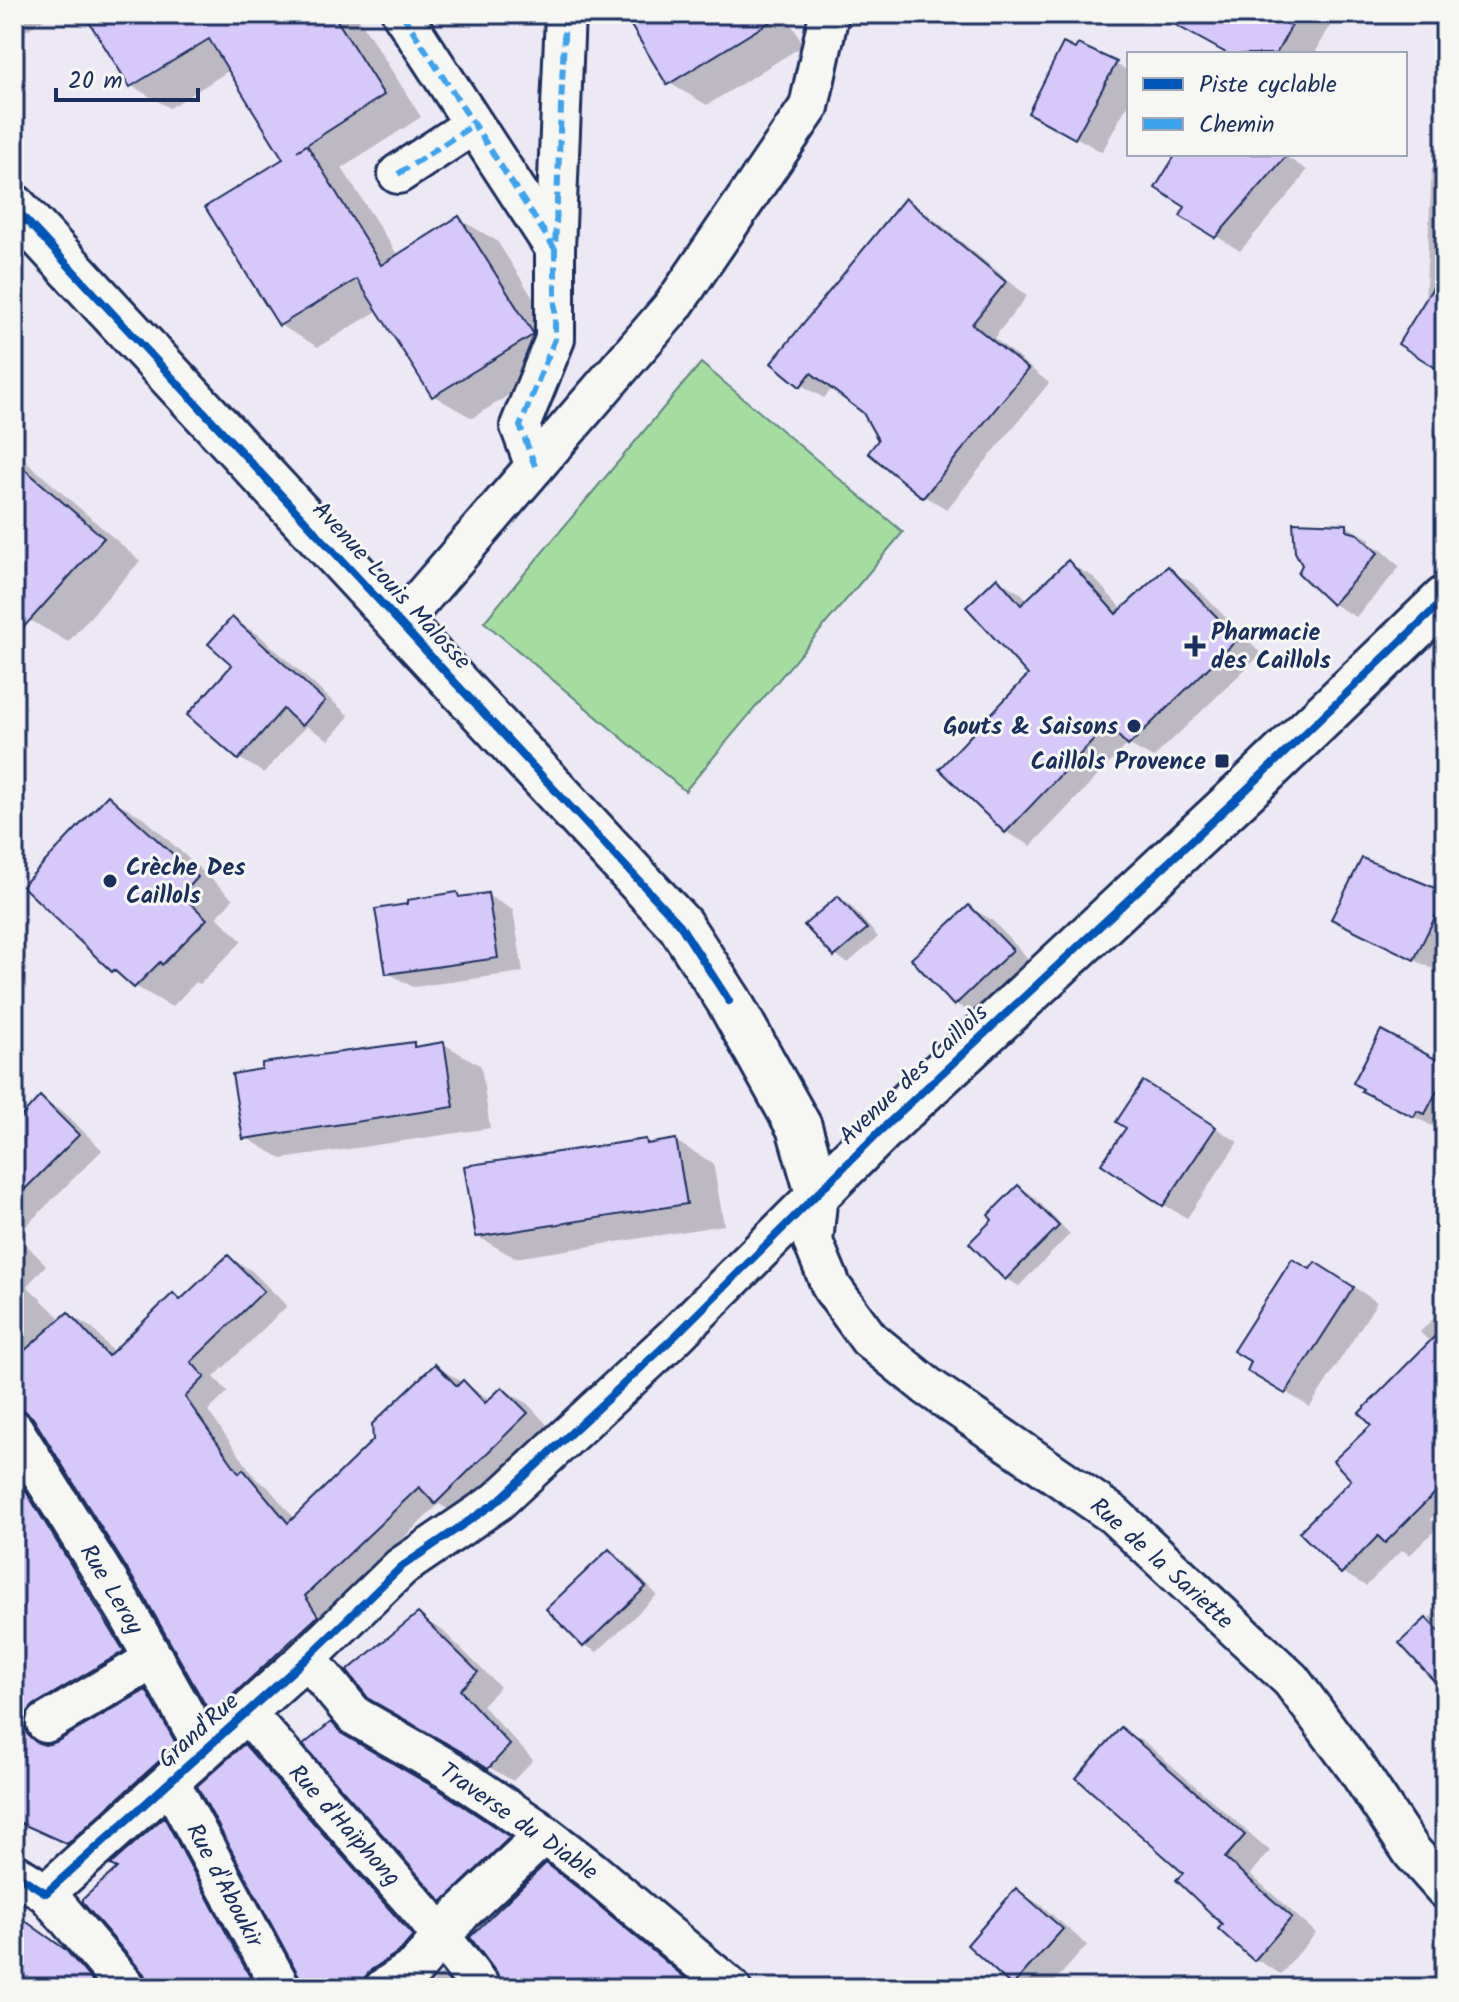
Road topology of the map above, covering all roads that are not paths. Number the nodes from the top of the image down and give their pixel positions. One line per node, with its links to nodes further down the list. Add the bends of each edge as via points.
1 (402, 14): 4 (street)
2 (565, 14): 7 (street)
3 (829, 14): 8 (street, via 809,107 673,306)
4 (473, 125): 5 (street); 7 (street)
5 (398, 174)
6 (14, 207): 10 (street, Avenue Louis Malosse)
7 (555, 249): 8 (street, via 555,339 520,426)
8 (535, 466): 10 (street)
9 (1445, 599): 11 (street, Avenue des Caillols)
10 (400, 623): 11 (street, Avenue Louis Malosse, via 680,925 799,1127)
11 (818, 1193): 13 (street, Avenue des Caillols, via 498,1501); 22 (street, Rue de la Sariette, via 813,1242 832,1288 869,1339 927,1386 1114,1515 1291,1680 1412,1852)
12 (14, 1430): 15 (street, Rue Leroy)
13 (401, 1567): 14 (street, Grand'Rue)
14 (307, 1658): 16 (street, Grand'Rue); 20 (street, Traverse du Diable, via 355,1716 451,1771)
15 (154, 1659): 17 (street); 18 (street, Rue Leroy)
16 (246, 1713): 18 (street, Grand'Rue); 24 (street, Rue d'Haïphong)
17 (46, 1723)
18 (205, 1750): 19 (street, Grand'Rue)
19 (170, 1782): 23 (street, Grand'Rue); 26 (street, Rue d'Aboukir)
20 (544, 1835): 24 (street); 29 (street, Traverse du Diable)
21 (14, 1873): 23 (street)
22 (1445, 1889)
23 (46, 1893): 25 (street)
24 (442, 1937): 27 (street, via 416,1967); 28 (street, Rue d'Haïphong)
25 (127, 1988)
26 (281, 1988)
27 (384, 1988)
28 (481, 1988)
29 (731, 1988)

